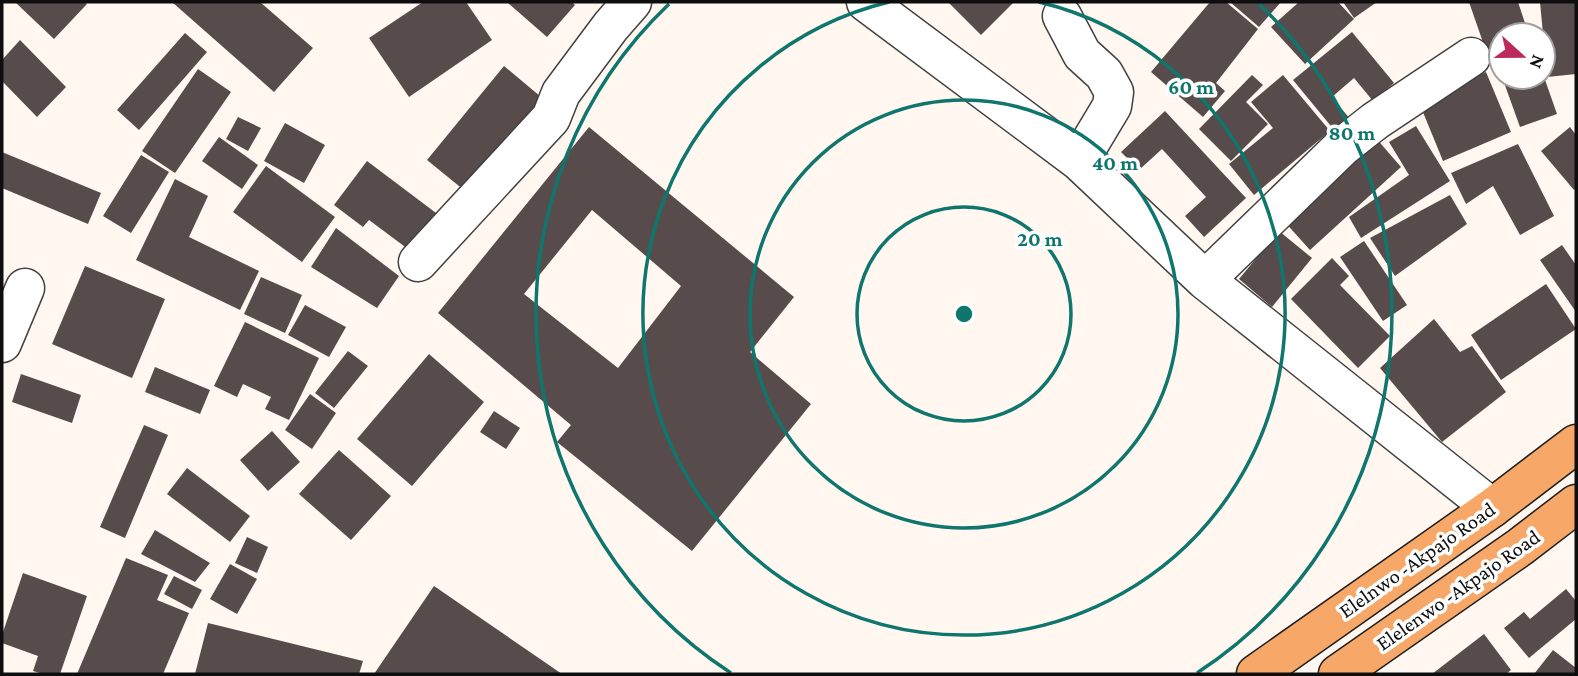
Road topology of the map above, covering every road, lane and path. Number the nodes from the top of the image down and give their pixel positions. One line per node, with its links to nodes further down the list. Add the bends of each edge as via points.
1 (632, 2): 6 (street, via 561,93 551,118)
2 (866, 2): 5 (street)
3 (1062, 16): 5 (street, via 1082,54 1104,74 1114,92 1112,106)
4 (1471, 57): 7 (street, via 1342,147)
5 (1079, 161): 7 (street)
6 (418, 262)
7 (1205, 280): 12 (street)
8 (25, 288): 9 (street)
9 (2, 343)
10 (1576, 444): 12 (main road, Elelnwo -Akpajo Road)
11 (1576, 504): 14 (main road, Elelenwo -Akpajo Road)
12 (1492, 508): 13 (main road, Elelnwo -Akpajo Road)
13 (1256, 674)
14 (1338, 674)

